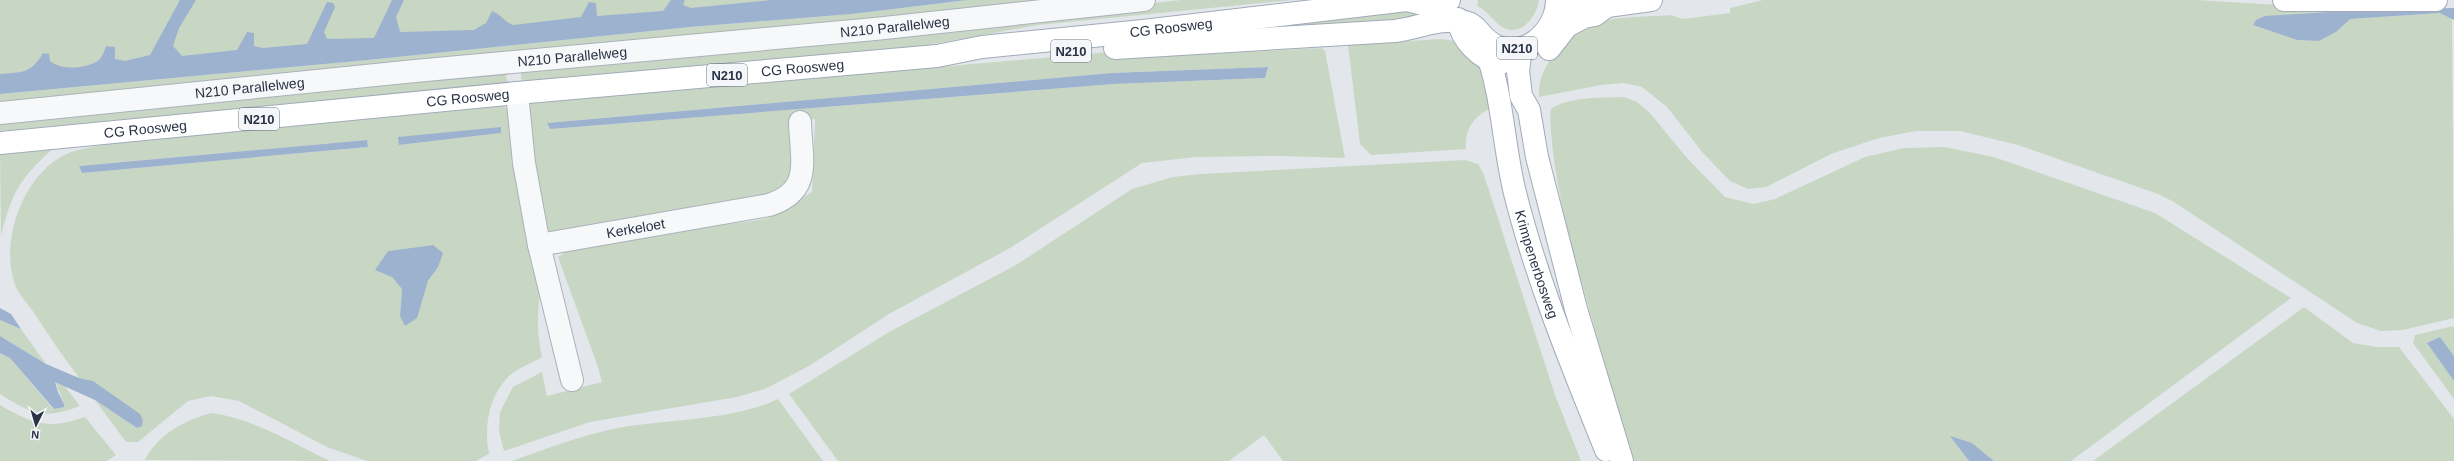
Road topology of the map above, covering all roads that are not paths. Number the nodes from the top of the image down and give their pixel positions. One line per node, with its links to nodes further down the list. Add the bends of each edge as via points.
1 (1144, 0): 14 (street, N210 Parallelweg, via 875,29 415,71)
2 (1407, 0): 3 (main road, CG Roosweg / N210, via 1423,4); 10 (main road, CG Roosweg / N210, via 982,47)
3 (1448, 0)
4 (1650, 0): 8 (main road, N210)
5 (2284, 0): 6 (main road)
6 (2436, 0)
7 (1557, 3): 8 (main road, N210, via 1594,2); 11 (main road, N210, via 1552,24)
8 (1607, 6): 11 (main road, N210, via 1595,15 1567,26 1547,52)
9 (1460, 19): 10 (main road, CG Roosweg / N210, via 1426,34 1407,30 980,58); 11 (main road, N210, via 1499,47); 12 (main road, N210, via 1472,47)
10 (937, 56): 13 (main road, CG Roosweg / N210)
11 (1525, 57): 12 (main road, N210, via 1501,63); 20 (main road, Krimpenerbosweg, via 1521,96 1529,110 1537,157 1576,309)
12 (1489, 59): 19 (main road, Krimpenerbosweg, via 1515,193 1554,316)
13 (517, 93): 16 (main road, CG Roosweg / N210); 17 (street, via 524,163)
14 (0, 113)
15 (800, 122): 17 (street, Kerkeloet, via 802,173 797,189 785,200 769,205)
16 (0, 143)
17 (539, 244): 18 (street)
18 (572, 380)
19 (1611, 461)
20 (1622, 461)

